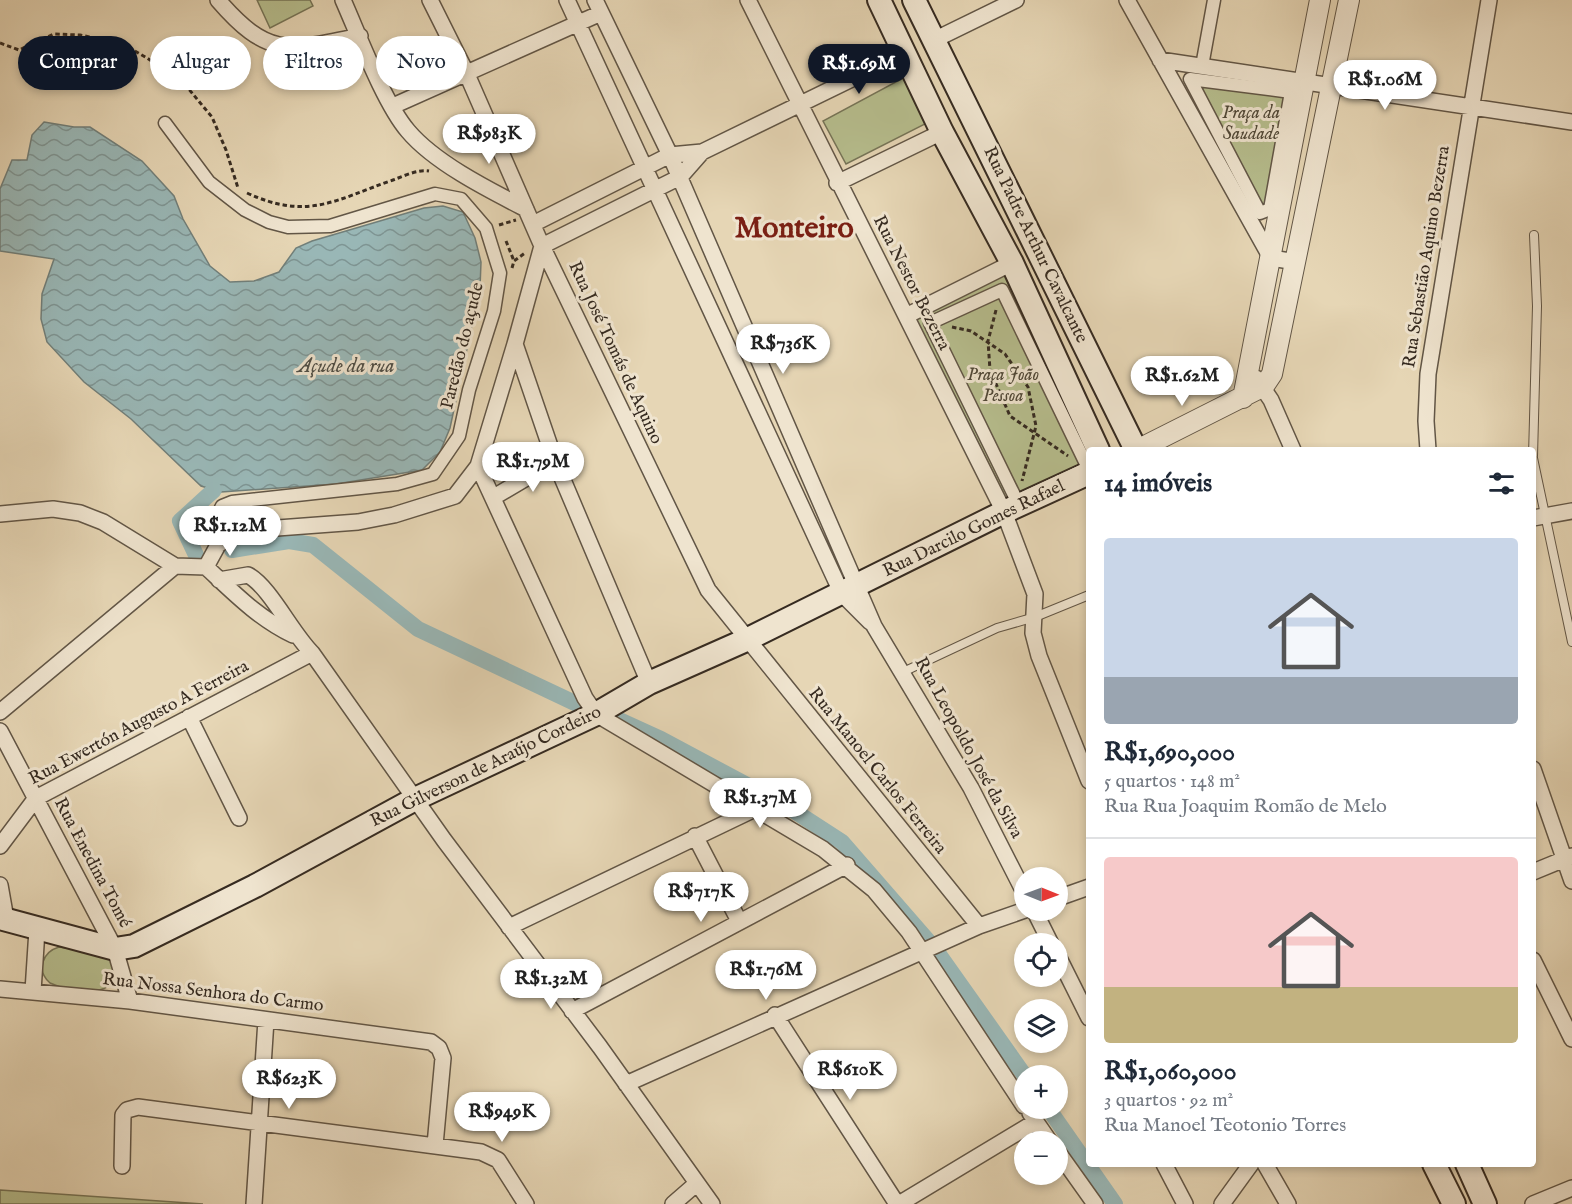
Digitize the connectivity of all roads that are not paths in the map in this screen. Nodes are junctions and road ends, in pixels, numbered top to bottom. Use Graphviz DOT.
graph roads {
  1 [pos="218,0"];
  2 [pos="343,0"];
  3 [pos="430,0"];
  4 [pos="567,0"];
  5 [pos="748,0"];
  6 [pos="879,0"];
  7 [pos="914,0"];
  8 [pos="1016,0"];
  9 [pos="1127,0"];
  10 [pos="1214,0"];
  11 [pos="1320,0"];
  12 [pos="1348,0"];
  13 [pos="1489,0"];
  14 [pos="598,6"];
  15 [pos="579,24"];
  16 [pos="360,36"];
  17 [pos="448,36"];
  18 [pos="934,40"];
  19 [pos="263,41"];
  20 [pos="364,44"];
  21 [pos="904,53"];
  22 [pos="1160,60"];
  23 [pos="1202,66"];
  24 [pos="467,72"];
  25 [pos="467,74"];
  26 [pos="1305,82"];
  27 [pos="1332,85"];
  28 [pos="427,90"];
  29 [pos="799,105"];
  30 [pos="393,106"];
  31 [pos="1471,108"];
  32 [pos="1572,122"];
  33 [pos="165,123"];
  34 [pos="942,132"];
  35 [pos="702,152"];
  36 [pos="670,155"];
  37 [pos="645,166"];
  38 [pos="680,177"];
  39 [pos="837,183"];
  40 [pos="655,191"];
  41 [pos="1260,213"];
  42 [pos="529,216"];
  43 [pos="1533,236"];
  44 [pos="541,243"];
  45 [pos="1271,258"];
  46 [pos="1296,262"];
  47 [pos="1012,263"];
  48 [pos="725,284"];
  49 [pos="704,294"];
  50 [pos="906,316"];
  51 [pos="515,344"];
  52 [pos="1249,372"];
  53 [pos="1264,386"];
  54 [pos="1243,398"];
  55 [pos="1136,447"];
  56 [pos="1143,447"];
  57 [pos="1292,447"];
  58 [pos="1428,447"];
  59 [pos="1533,447"];
  60 [pos="1086,449"];
  61 [pos="1086,452"];
  62 [pos="555,461"];
  63 [pos="478,466"];
  64 [pos="1086,467"];
  65 [pos="1536,483"];
  66 [pos="494,498"];
  67 [pos="1010,506"];
  68 [pos="1572,511"];
  69 [pos="0,514"];
  70 [pos="1540,517"];
  71 [pos="227,521"];
  72 [pos="175,566"];
  73 [pos="206,567"];
  74 [pos="219,580"];
  75 [pos="850,590"];
  76 [pos="1086,596"];
  77 [pos="1035,617"];
  78 [pos="296,636"];
  79 [pos="746,640"];
  80 [pos="1572,642"];
  81 [pos="312,653"];
  82 [pos="903,672"];
  83 [pos="650,683"];
  84 [pos="0,712"];
  85 [pos="596,714"];
  86 [pos="189,717"];
  87 [pos="0,731"];
  88 [pos="1086,774"];
  89 [pos="1536,777"];
  90 [pos="36,798"];
  91 [pos="415,799"];
  92 [pos="757,808"];
  93 [pos="239,818"];
  94 [pos="695,836"];
  95 [pos="0,846"];
  96 [pos="1568,857"];
  97 [pos="847,866"];
  98 [pos="1536,871"];
  99 [pos="1014,872"];
  100 [pos="1572,881"];
  101 [pos="0,885"];
  102 [pos="1086,888"];
  103 [pos="1068,894"];
  104 [pos="1014,914"];
  105 [pos="3,918"];
  106 [pos="739,921"];
  107 [pos="979,926"];
  108 [pos="509,927"];
  109 [pos="37,930"];
  110 [pos="115,949"];
  111 [pos="921,952"];
  112 [pos="1536,966"];
  113 [pos="1068,976"];
  114 [pos="0,989"];
  115 [pos="33,992"];
  116 [pos="130,1001"];
  117 [pos="572,1011"];
  118 [pos="1086,1011"];
  119 [pos="775,1015"];
  120 [pos="266,1020"];
  121 [pos="1572,1039"];
  122 [pos="626,1084"];
  123 [pos="1014,1091"];
  124 [pos="1033,1119"];
  125 [pos="1035,1122"];
  126 [pos="258,1123"];
  127 [pos="1042,1131"];
  128 [pos="435,1145"];
  129 [pos="122,1166"];
  130 [pos="1068,1167"];
  131 [pos="1166,1167"];
  132 [pos="1249,1167"];
  133 [pos="1267,1167"];
  134 [pos="1436,1167"];
  135 [pos="1468,1167"];
  136 [pos="696,1184"];
  137 [pos="1572,1188"];
  138 [pos="1092,1203"];
  139 [pos="254,1204"];
  140 [pos="526,1204"];
  141 [pos="673,1204"];
  142 [pos="712,1204"];
  143 [pos="898,1204"];
  144 [pos="1185,1204"];
  145 [pos="1222,1204"];
  146 [pos="1288,1204"];
  147 [pos="1454,1204"];
  148 [pos="1485,1204"];
  149 [pos="1533,1204"];
  1 -- 19 [label="street"];
  2 -- 16 [label="street"];
  3 -- 17 [label="street, Rua José Tomás de Aquino"];
  4 -- 15 [label="street"];
  5 -- 29 [label="street, Rua Nestor Bezerra"];
  6 -- 21 [label="main road, Rua Padre Arthur Cavalcante"];
  7 -- 18 [label="main road, Rua Padre Arthur Cavalcante"];
  8 -- 18 [label="street"];
  9 -- 22 [label="street"];
  10 -- 23 [label="street"];
  11 -- 26 [label="street"];
  12 -- 27 [label="street"];
  13 -- 31 [label="street, Rua Sebastião Aquino Bezerra"];
  14 -- 15 [label="street"];
  14 -- 36 [label="street"];
  15 -- 24 [label="street"];
  15 -- 37 [label="street"];
  18 -- 55 [label="main road, Rua Padre Arthur Cavalcante"];
  20 -- 30 [label="street"];
  21 -- 29 [label="street"];
  21 -- 34 [label="main road, Rua Padre Arthur Cavalcante"];
  22 -- 23 [label="street"];
  22 -- 45 [label="street"];
  23 -- 26 [label="street"];
  25 -- 42 [label="street, Rua José Tomás de Aquino"];
  26 -- 27 [label="street"];
  26 -- 45 [label="street"];
  27 -- 31 [label="street"];
  27 -- 46 [label="street"];
  28 -- 30 [label="street"];
  29 -- 35 [label="street"];
  29 -- 39 [label="street, Rua Nestor Bezerra"];
  30 -- 42 [label="street"];
  31 -- 32 [label="street"];
  31 -- 58 [label="street, Rua Sebastião Aquino Bezerra"];
  33 -- 71 [label="street, Paredão do açude"];
  34 -- 39 [label="street"];
  34 -- 47 [label="main road, Rua Padre Arthur Cavalcante"];
  35 -- 36 [label="street"];
  35 -- 38 [label="street"];
  36 -- 37 [label="street"];
  36 -- 38 [label="street"];
  37 -- 40 [label="street"];
  37 -- 42 [label="street"];
  38 -- 40 [label="street"];
  38 -- 48 [label="street"];
  39 -- 50 [label="street, Rua Nestor Bezerra"];
  40 -- 44 [label="street"];
  40 -- 49 [label="street"];
  41 -- 41 [label="street"];
  42 -- 44 [label="street, Rua José Tomás de Aquino"];
  43 -- 59 [label="lane"];
  44 -- 51 [label="street"];
  44 -- 79 [label="street, Rua José Tomás de Aquino"];
  45 -- 46 [label="street"];
  45 -- 52 [label="street"];
  46 -- 53 [label="street"];
  47 -- 50 [label="street"];
  47 -- 60 [label="main road, Rua Padre Arthur Cavalcante"];
  48 -- 49 [label="street"];
  48 -- 75 [label="street"];
  49 -- 75 [label="street"];
  50 -- 67 [label="street, Rua Nestor Bezerra"];
  51 -- 62 [label="street"];
  51 -- 63 [label="street"];
  52 -- 53 [label="street"];
  52 -- 54 [label="street"];
  53 -- 54 [label="street"];
  53 -- 57 [label="street"];
  54 -- 56 [label="street"];
  61 -- 67 [label="street"];
  62 -- 66 [label="street"];
  62 -- 83 [label="street"];
  63 -- 66 [label="street"];
  63 -- 73 [label="street"];
  64 -- 67 [label="main road, Rua Darcilo Gomes Rafael"];
  65 -- 70 [label="lane"];
  66 -- 85 [label="street"];
  67 -- 75 [label="main road, Rua Darcilo Gomes Rafael"];
  67 -- 77 [label="street, Rua Nestor Bezerra"];
  68 -- 70 [label="street"];
  69 -- 72 [label="street"];
  70 -- 80 [label="lane"];
  72 -- 73 [label="street"];
  72 -- 84 [label="street"];
  73 -- 74 [label="street"];
  74 -- 78 [label="street"];
  74 -- 78 [label="street"];
  75 -- 79 [label="main road, Rua Gilverson de Araújo Cordeiro"];
  75 -- 82 [label="street, Rua Leopoldo José da Silva"];
  76 -- 77 [label="lane"];
  77 -- 82 [label="lane"];
  77 -- 88 [label="street, Rua Nestor Bezerra"];
  78 -- 81 [label="street"];
  79 -- 83 [label="main road, Rua Gilverson de Araújo Cordeiro"];
  79 -- 107 [label="street, Rua Manoel Carlos Ferreira"];
  81 -- 86 [label="street, Rua Ewertón Augusto A Ferreira"];
  81 -- 91 [label="street"];
  82 -- 99 [label="street, Rua Leopoldo José da Silva"];
  83 -- 85 [label="main road, Rua Gilverson de Araújo Cordeiro"];
  85 -- 91 [label="main road, Rua Gilverson de Araújo Cordeiro"];
  85 -- 92 [label="street"];
  86 -- 90 [label="street, Rua Ewertón Augusto A Ferreira"];
  86 -- 93 [label="street"];
  87 -- 90 [label="street, Rua Enedina Tomé"];
  89 -- 96 [label="street"];
  90 -- 95 [label="street, Rua Ewertón Augusto A Ferreira"];
  90 -- 110 [label="street, Rua Enedina Tomé"];
  91 -- 108 [label="street"];
  91 -- 110 [label="main road, Rua Gilverson de Araújo Cordeiro"];
  92 -- 94 [label="street"];
  92 -- 97 [label="street"];
  94 -- 106 [label="street"];
  94 -- 108 [label="street"];
  96 -- 98 [label="street"];
  96 -- 100 [label="street"];
  97 -- 106 [label="street"];
  97 -- 111 [label="street"];
  101 -- 105 [label="street"];
  102 -- 103 [label="street"];
  104 -- 107 [label="street"];
  105 -- 109 [label="main road"];
  106 -- 117 [label="street"];
  107 -- 111 [label="street"];
  108 -- 117 [label="street"];
  109 -- 110 [label="main road"];
  109 -- 115 [label="street"];
  110 -- 116 [label="street, Rua Enedina Tomé"];
  111 -- 119 [label="street"];
  111 -- 123 [label="street"];
  112 -- 121 [label="street"];
  113 -- 118 [label="street"];
  114 -- 115 [label="street, Rua Nossa Senhora do Carmo"];
  115 -- 116 [label="street, Rua Nossa Senhora do Carmo"];
  116 -- 120 [label="street, Rua Nossa Senhora do Carmo"];
  117 -- 122 [label="street"];
  119 -- 122 [label="street"];
  119 -- 143 [label="street"];
  120 -- 126 [label="street"];
  120 -- 128 [label="street, Rua Nossa Senhora do Carmo"];
  122 -- 136 [label="street"];
  124 -- 125 [label="street"];
  125 -- 127 [label="street"];
  125 -- 143 [label="street"];
  126 -- 128 [label="street"];
  126 -- 129 [label="street"];
  126 -- 139 [label="street"];
  128 -- 140 [label="street"];
  130 -- 138 [label="street"];
  131 -- 144 [label="street"];
  132 -- 145 [label="street"];
  133 -- 146 [label="street"];
  134 -- 147 [label="main road"];
  135 -- 148 [label="main road"];
  136 -- 141 [label="street"];
  136 -- 142 [label="street"];
  137 -- 149 [label="street"];
}
